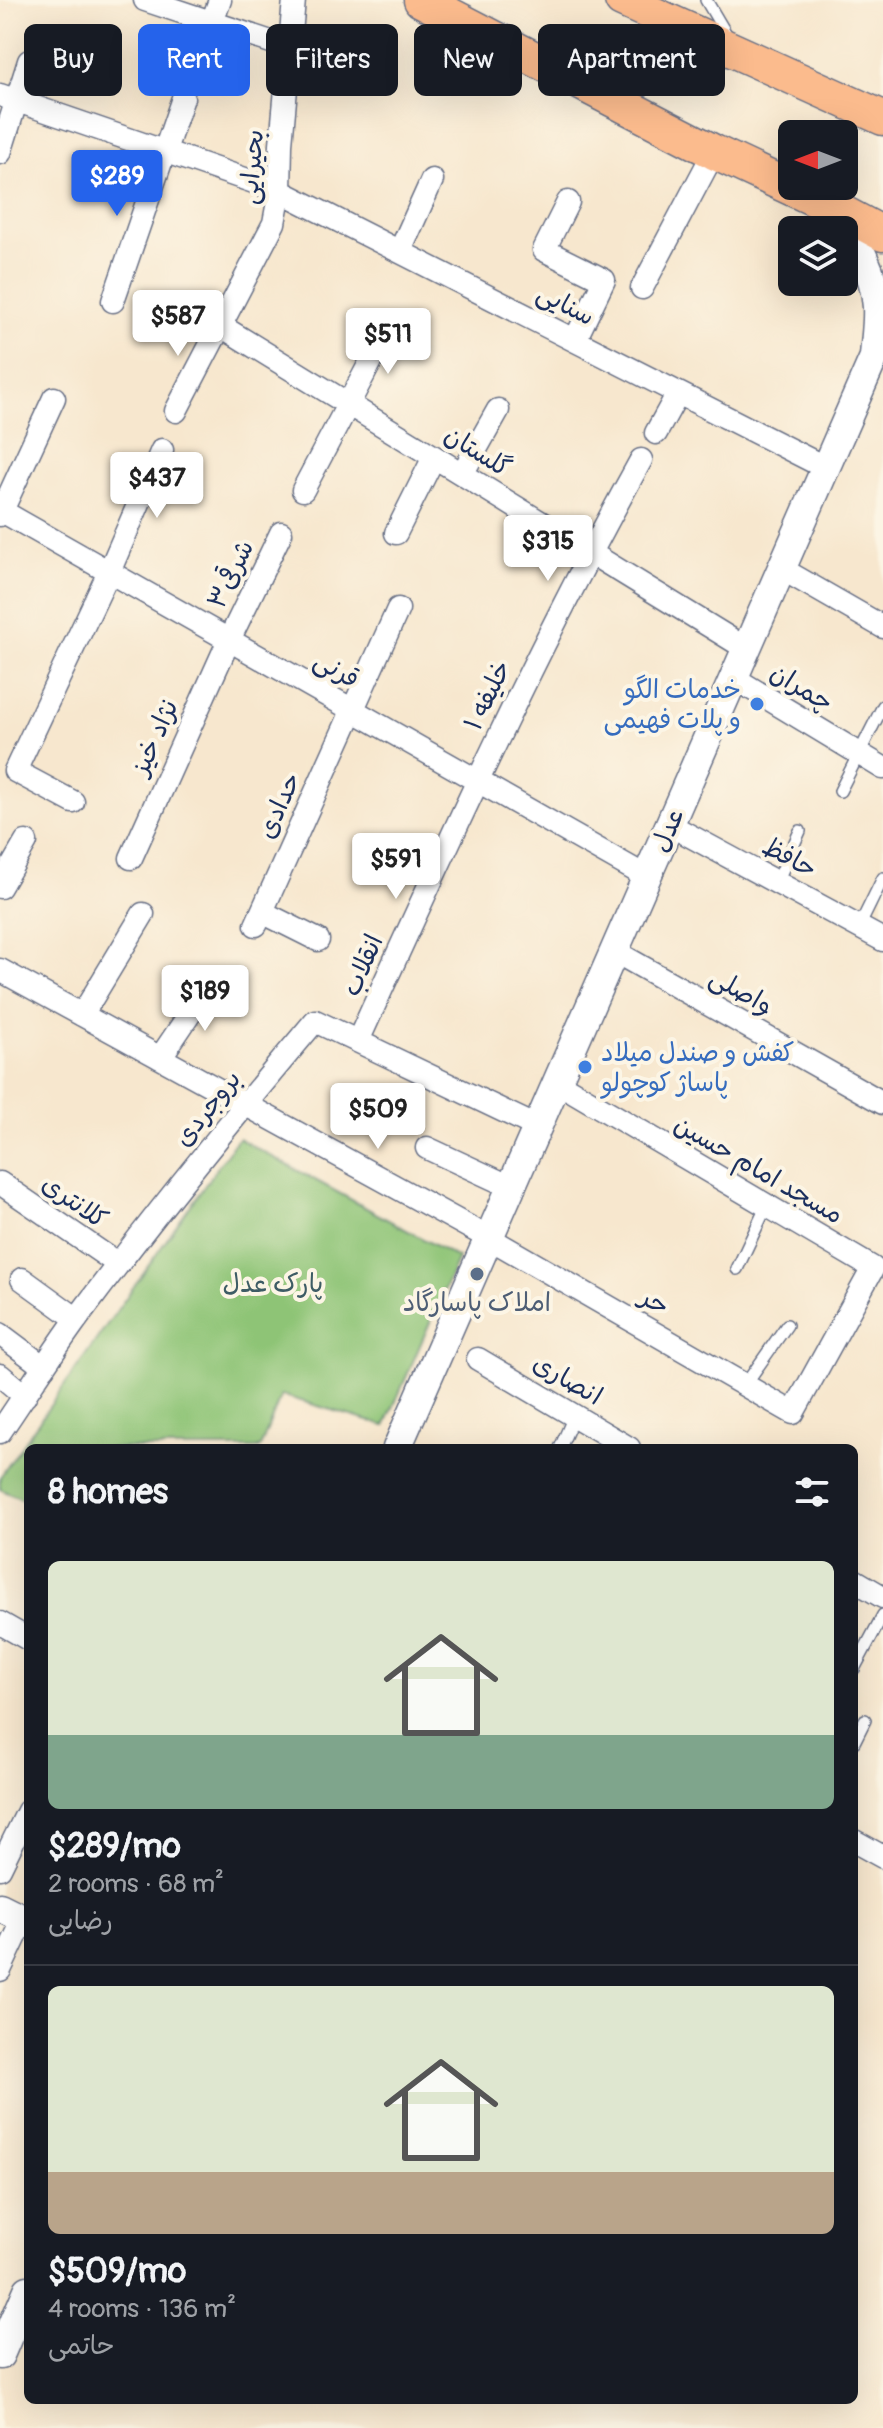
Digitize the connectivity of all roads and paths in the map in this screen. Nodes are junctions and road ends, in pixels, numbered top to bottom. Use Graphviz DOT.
graph roads {
  1 [pos="145,0"];
  2 [pos="220,0"];
  3 [pos="294,0"];
  4 [pos="421,0"];
  5 [pos="622,0"];
  6 [pos="706,0"];
  7 [pos="212,22"];
  8 [pos="292,24"];
  9 [pos="266,40"];
  10 [pos="742,55"];
  11 [pos="24,70"];
  12 [pos="286,96"];
  13 [pos="8,98"];
  14 [pos="183,98"];
  15 [pos="883,118"];
  16 [pos="163,151"];
  17 [pos="714,152"];
  18 [pos="0,153"];
  19 [pos="432,180"];
  20 [pos="280,191"];
  21 [pos="568,202"];
  22 [pos="836,209"];
  23 [pos="883,234"];
  24 [pos="400,251"];
  25 [pos="642,288"];
  26 [pos="113,301"];
  27 [pos="221,326"];
  28 [pos="389,327"];
  29 [pos="575,340"];
  30 [pos="678,393"];
  31 [pos="54,398"];
  32 [pos="348,404"];
  33 [pos="498,410"];
  34 [pos="176,411"];
  35 [pos="656,433"];
  36 [pos="162,450"];
  37 [pos="434,457"];
  38 [pos="641,460"];
  39 [pos="826,468"];
  40 [pos="462,474"];
  41 [pos="303,490"];
  42 [pos="1,512"];
  43 [pos="281,533"];
  44 [pos="396,533"];
  45 [pos="590,553"];
  46 [pos="782,569"];
  47 [pos="109,572"];
  48 [pos="398,609"];
  49 [pos="883,627"];
  50 [pos="229,640"];
  51 [pos="747,649"];
  52 [pos="734,678"];
  53 [pos="883,706"];
  54 [pos="352,709"];
  55 [pos="859,754"];
  56 [pos="883,768"];
  57 [pos="477,780"];
  58 [pos="840,791"];
  59 [pos="73,802"];
  60 [pos="670,825"];
  61 [pos="800,831"];
  62 [pos="26,842"];
  63 [pos="131,858"];
  64 [pos="647,877"];
  65 [pos="883,878"];
  66 [pos="777,882"];
  67 [pos="0,887"];
  68 [pos="143,914"];
  69 [pos="859,927"];
  70 [pos="318,940"];
  71 [pos="883,940"];
  72 [pos="614,951"];
  73 [pos="0,970"];
  74 [pos="212,981"];
  75 [pos="82,1015"];
  76 [pos="358,1041"];
  77 [pos="160,1058"];
  78 [pos="557,1082"];
  79 [pos="883,1103"];
  80 [pos="245,1104"];
  81 [pos="537,1127"];
  82 [pos="427,1148"];
  83 [pos="0,1183"];
  84 [pos="511,1187"];
  85 [pos="767,1205"];
  86 [pos="489,1238"];
  87 [pos="118,1264"];
  88 [pos="737,1269"];
  89 [pos="22,1279"];
  90 [pos="77,1319"];
  91 [pos="787,1325"];
  92 [pos="0,1334"];
  93 [pos="478,1359"];
  94 [pos="44,1367"];
  95 [pos="0,1375"];
  96 [pos="745,1385"];
  97 [pos="25,1396"];
  98 [pos="793,1413"];
  99 [pos="574,1416"];
  100 [pos="0,1432"];
  101 [pos="399,1444"];
  102 [pos="562,1444"];
  103 [pos="622,1444"];
  104 [pos="858,1582"];
  105 [pos="883,1597"];
  106 [pos="883,1615"];
  107 [pos="0,1623"];
  108 [pos="24,1637"];
  109 [pos="858,1662"];
  110 [pos="865,1720"];
  111 [pos="858,1734"];
  112 [pos="24,1819"];
  113 [pos="858,1843"];
  114 [pos="883,1857"];
  115 [pos="0,1868"];
  116 [pos="17,1916"];
  117 [pos="0,1970"];
  118 [pos="24,2299"];
  119 [pos="0,2355"];
  1 -- 7 [label="street"];
  2 -- 7 [label="street"];
  3 -- 8 [label="street, بحیرایی"];
  4 -- 17 [label="main road"];
  5 -- 10 [label="main road"];
  6 -- 10 [label="lane"];
  7 -- 9 [label="street"];
  10 -- 15 [label="main road"];
  11 -- 13 [label="street"];
  12 -- 20 [label="street, بحیرایی"];
  13 -- 16 [label="street, سنایی"];
  13 -- 18 [label="street"];
  14 -- 16 [label="street"];
  16 -- 20 [label="street, سنایی"];
  16 -- 26 [label="street"];
  17 -- 22 [label="main road"];
  17 -- 25 [label="street"];
  19 -- 24 [label="street"];
  20 -- 24 [label="street, سنایی"];
  20 -- 27 [label="street, بحیرایی"];
  21 -- 29 [label="street"];
  22 -- 23 [label="main road"];
  22 -- 39 [label="street, عدل"];
  24 -- 29 [label="street, سنایی"];
  27 -- 32 [label="street, گلستان"];
  27 -- 34 [label="street, بحیرایی"];
  28 -- 32 [label="street"];
  29 -- 30 [label="street, سنایی"];
  30 -- 35 [label="street"];
  30 -- 39 [label="street, سنایی"];
  31 -- 42 [label="street"];
  32 -- 37 [label="street, گلستان"];
  32 -- 41 [label="street"];
  33 -- 40 [label="street"];
  36 -- 47 [label="street"];
  37 -- 40 [label="street, گلستان"];
  37 -- 44 [label="street"];
  38 -- 45 [label="street, خلیفه ۱"];
  39 -- 46 [label="street, عدل"];
  40 -- 45 [label="street, گلستان"];
  42 -- 47 [label="street, قرنی"];
  43 -- 50 [label="street, ۳شرقی"];
  45 -- 51 [label="street, گلستان"];
  45 -- 57 [label="street, خلیفه ۱"];
  46 -- 49 [label="street"];
  46 -- 51 [label="street, عدل"];
  47 -- 50 [label="street, قرنی"];
  47 -- 59 [label="street"];
  48 -- 54 [label="street, حدادی"];
  50 -- 54 [label="street, قرنی"];
  50 -- 63 [label="street, نژاد خیز"];
  51 -- 52 [label="street, عدل"];
  52 -- 55 [label="street, چمران"];
  52 -- 60 [label="street, عدل"];
  53 -- 55 [label="lane"];
  54 -- 57 [label="street, قرنی"];
  54 -- 70 [label="street, حدادی"];
  55 -- 56 [label="street, چمران"];
  55 -- 58 [label="lane"];
  57 -- 64 [label="street, قرنی"];
  57 -- 76 [label="street, انقلاب"];
  60 -- 64 [label="street, عدل"];
  60 -- 66 [label="street, حافظ"];
  61 -- 66 [label="lane"];
  62 -- 67 [label="street"];
  64 -- 72 [label="street, عدل"];
  65 -- 69 [label="lane"];
  66 -- 69 [label="street, حافظ"];
  68 -- 75 [label="street"];
  69 -- 71 [label="street, حافظ"];
  72 -- 78 [label="street, عدل"];
  72 -- 79 [label="street, واصلی"];
  73 -- 75 [label="street, حر"];
  74 -- 77 [label="street"];
  75 -- 77 [label="street, حر"];
  76 -- 80 [label="street, بروجردی"];
  76 -- 81 [label="street, بروجردی"];
  77 -- 80 [label="street, حر"];
  78 -- 81 [label="street, عدل"];
  78 -- 85 [label="street, مسجد امام حسین"];
  80 -- 86 [label="street, حر"];
  80 -- 87 [label="street, بروجردی"];
  81 -- 84 [label="street, عدل"];
  82 -- 84 [label="street"];
  83 -- 87 [label="street, کلانتری"];
  84 -- 86 [label="street, عدل"];
  85 -- 88 [label="lane"];
  85 -- 98 [label="street, مسجد امام حسین"];
  86 -- 96 [label="street, حر"];
  86 -- 101 [label="street, عدل"];
  87 -- 90 [label="street, بروجردی"];
  89 -- 90 [label="street"];
  90 -- 94 [label="street, بروجردی"];
  91 -- 96 [label="lane"];
  92 -- 94 [label="street"];
  93 -- 99 [label="street, انصاری"];
  94 -- 97 [label="street, بروجردی"];
  95 -- 97 [label="street"];
  96 -- 98 [label="street, حر"];
  97 -- 100 [label="street, بروجردی"];
  99 -- 102 [label="lane"];
  99 -- 103 [label="street, انصاری"];
  104 -- 105 [label="street"];
  106 -- 109 [label="lane"];
  107 -- 108 [label="street"];
  110 -- 111 [label="lane"];
  112 -- 115 [label="street"];
  113 -- 114 [label="street"];
  116 -- 117 [label="street"];
  118 -- 119 [label="street"];
}
